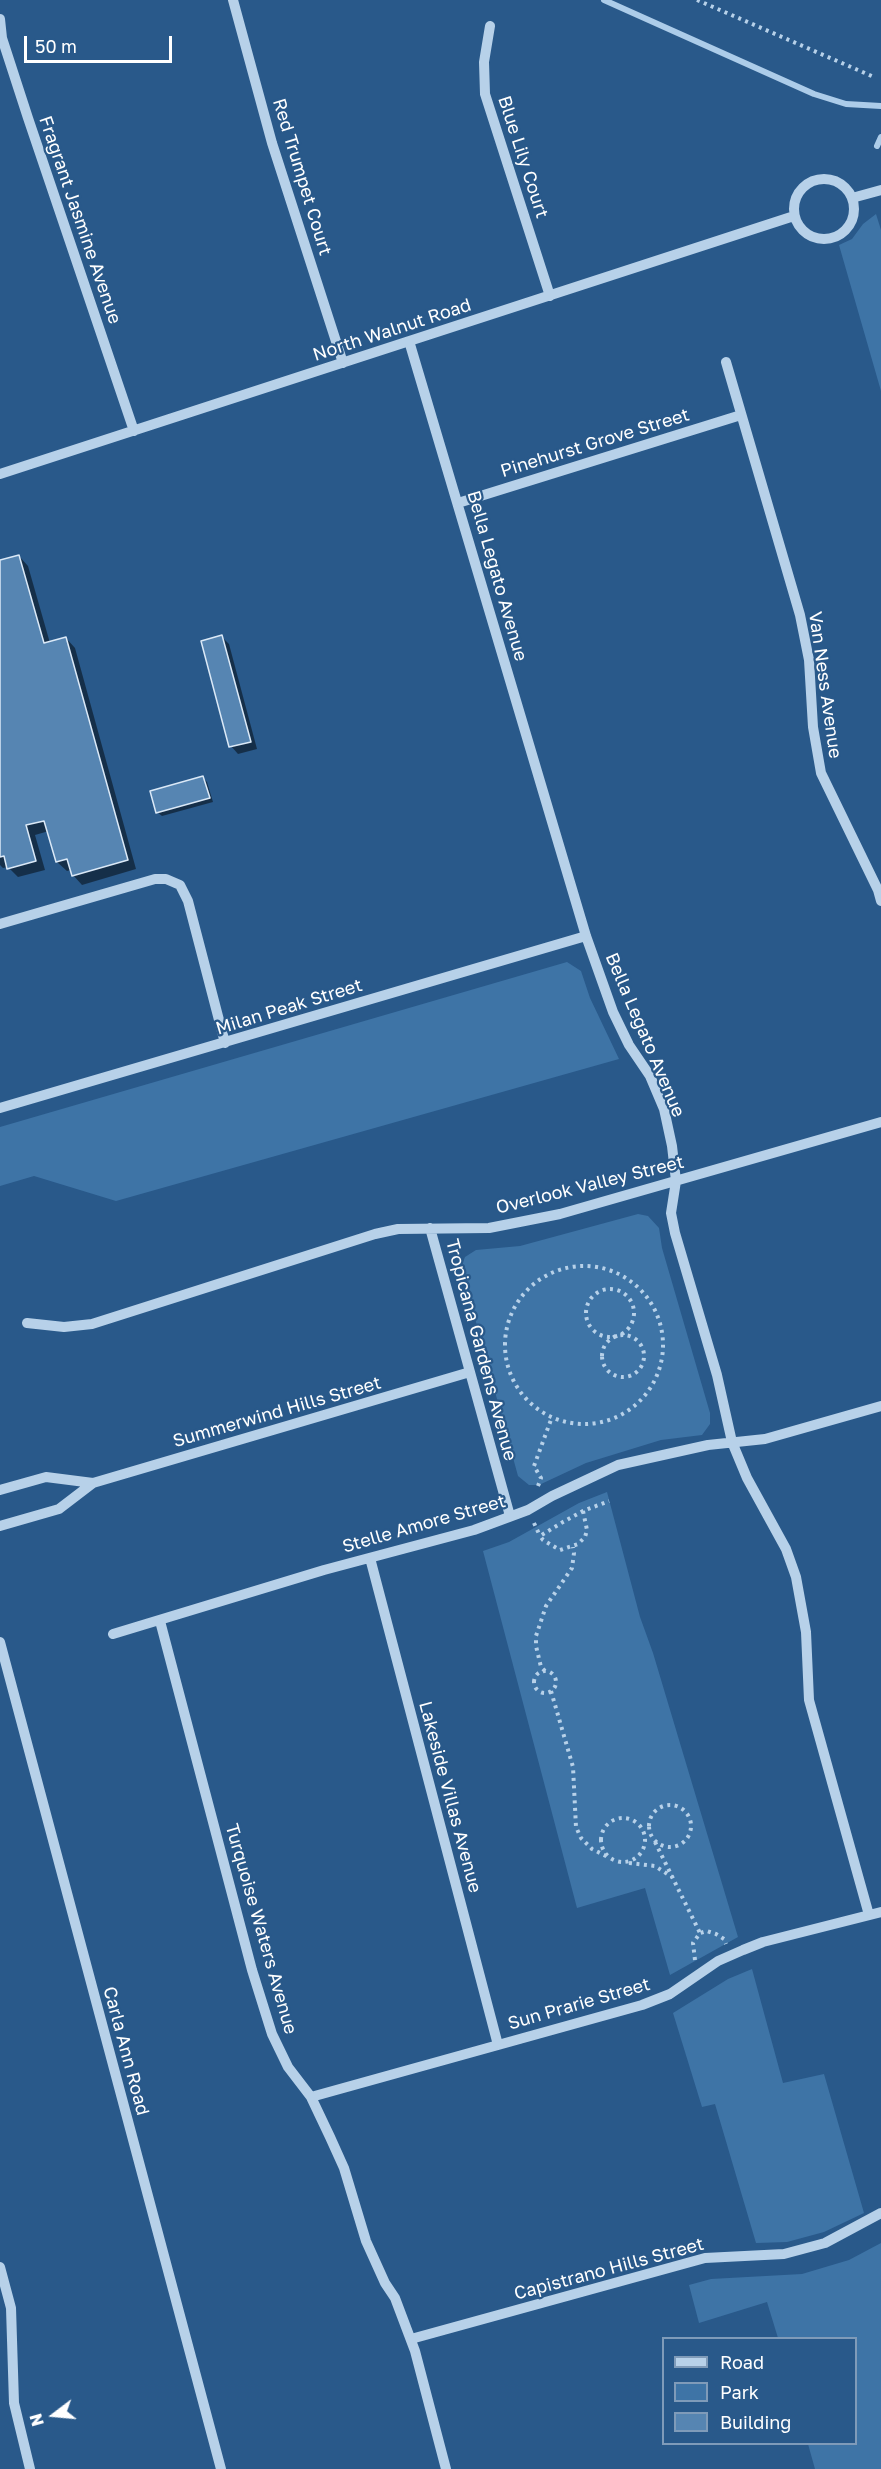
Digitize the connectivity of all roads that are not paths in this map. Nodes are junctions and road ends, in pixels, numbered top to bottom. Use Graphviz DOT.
graph roads {
  1 [pos="233,0"];
  2 [pos="0,19"];
  3 [pos="490,26"];
  4 [pos="881,190"];
  5 [pos="852,198"];
  6 [pos="794,216"];
  7 [pos="550,296"];
  8 [pos="409,341"];
  9 [pos="726,362"];
  10 [pos="343,363"];
  11 [pos="741,415"];
  12 [pos="134,431"];
  13 [pos="0,474"];
  14 [pos="458,503"];
  15 [pos="881,901"];
  16 [pos="0,924"];
  17 [pos="586,936"];
  18 [pos="225,1043"];
  19 [pos="0,1108"];
  20 [pos="881,1122"];
  21 [pos="676,1181"];
  22 [pos="430,1228"];
  23 [pos="27,1323"];
  24 [pos="470,1372"];
  25 [pos="881,1406"];
  26 [pos="732,1442"];
  27 [pos="93,1483"];
  28 [pos="0,1490"];
  29 [pos="510,1516"];
  30 [pos="0,1526"];
  31 [pos="370,1558"];
  32 [pos="160,1621"];
  33 [pos="113,1634"];
  34 [pos="0,1642"];
  35 [pos="881,1912"];
  36 [pos="869,1915"];
  37 [pos="498,2045"];
  38 [pos="311,2097"];
  39 [pos="881,2213"];
  40 [pos="0,2267"];
  41 [pos="11,2322"];
  42 [pos="0,2325"];
  43 [pos="411,2339"];
  44 [pos="30,2469"];
  45 [pos="221,2469"];
  46 [pos="446,2469"];
  1 -- 10 [label="street, Red Trumpet Court"];
  2 -- 12 [label="street, Fragrant Jasmine Avenue"];
  3 -- 7 [label="street, Blue Lily Court"];
  4 -- 5 [label="street"];
  5 -- 6 [label="street"];
  5 -- 6 [label="street"];
  6 -- 7 [label="street, North Walnut Road"];
  7 -- 8 [label="street, North Walnut Road"];
  8 -- 10 [label="street, North Walnut Road"];
  8 -- 14 [label="street, Bella Legato Avenue"];
  9 -- 11 [label="street, Van Ness Avenue"];
  10 -- 12 [label="street, North Walnut Road"];
  11 -- 14 [label="street, Pinehurst Grove Street"];
  11 -- 15 [label="street, Van Ness Avenue"];
  12 -- 13 [label="street, North Walnut Road"];
  14 -- 17 [label="street, Bella Legato Avenue"];
  16 -- 18 [label="street"];
  17 -- 18 [label="street, Milan Peak Street"];
  17 -- 21 [label="street, Bella Legato Avenue"];
  18 -- 19 [label="street, Milan Peak Street"];
  20 -- 21 [label="street, Overlook Valley Street"];
  21 -- 22 [label="street, Overlook Valley Street"];
  21 -- 26 [label="street, Bella Legato Avenue"];
  22 -- 23 [label="street, Overlook Valley Street"];
  22 -- 24 [label="street, Tropicana Gardens Avenue"];
  24 -- 27 [label="street, Summerwind Hills Street"];
  24 -- 29 [label="street, Tropicana Gardens Avenue"];
  25 -- 26 [label="street, Stelle Amore Street"];
  26 -- 29 [label="street, Stelle Amore Street"];
  26 -- 36 [label="street, Bella Legato Avenue"];
  27 -- 28 [label="street, Summerwind Hills Street"];
  27 -- 30 [label="street, Summerwind Hills Street"];
  29 -- 31 [label="street, Stelle Amore Street"];
  31 -- 32 [label="street, Stelle Amore Street"];
  31 -- 37 [label="street, Lakeside Villas Avenue"];
  32 -- 33 [label="street, Stelle Amore Street"];
  32 -- 38 [label="street, Turquoise Waters Avenue"];
  34 -- 45 [label="street, Carla Ann Road"];
  35 -- 36 [label="street, Sun Prarie Street"];
  36 -- 37 [label="street, Sun Prarie Street"];
  37 -- 38 [label="street, Sun Prarie Street"];
  38 -- 43 [label="street, Turquoise Waters Avenue"];
  39 -- 43 [label="street, Capistrano Hills Street"];
  40 -- 41 [label="street"];
  41 -- 42 [label="street"];
  41 -- 44 [label="street"];
  43 -- 46 [label="street, Turquoise Waters Avenue"];
}
